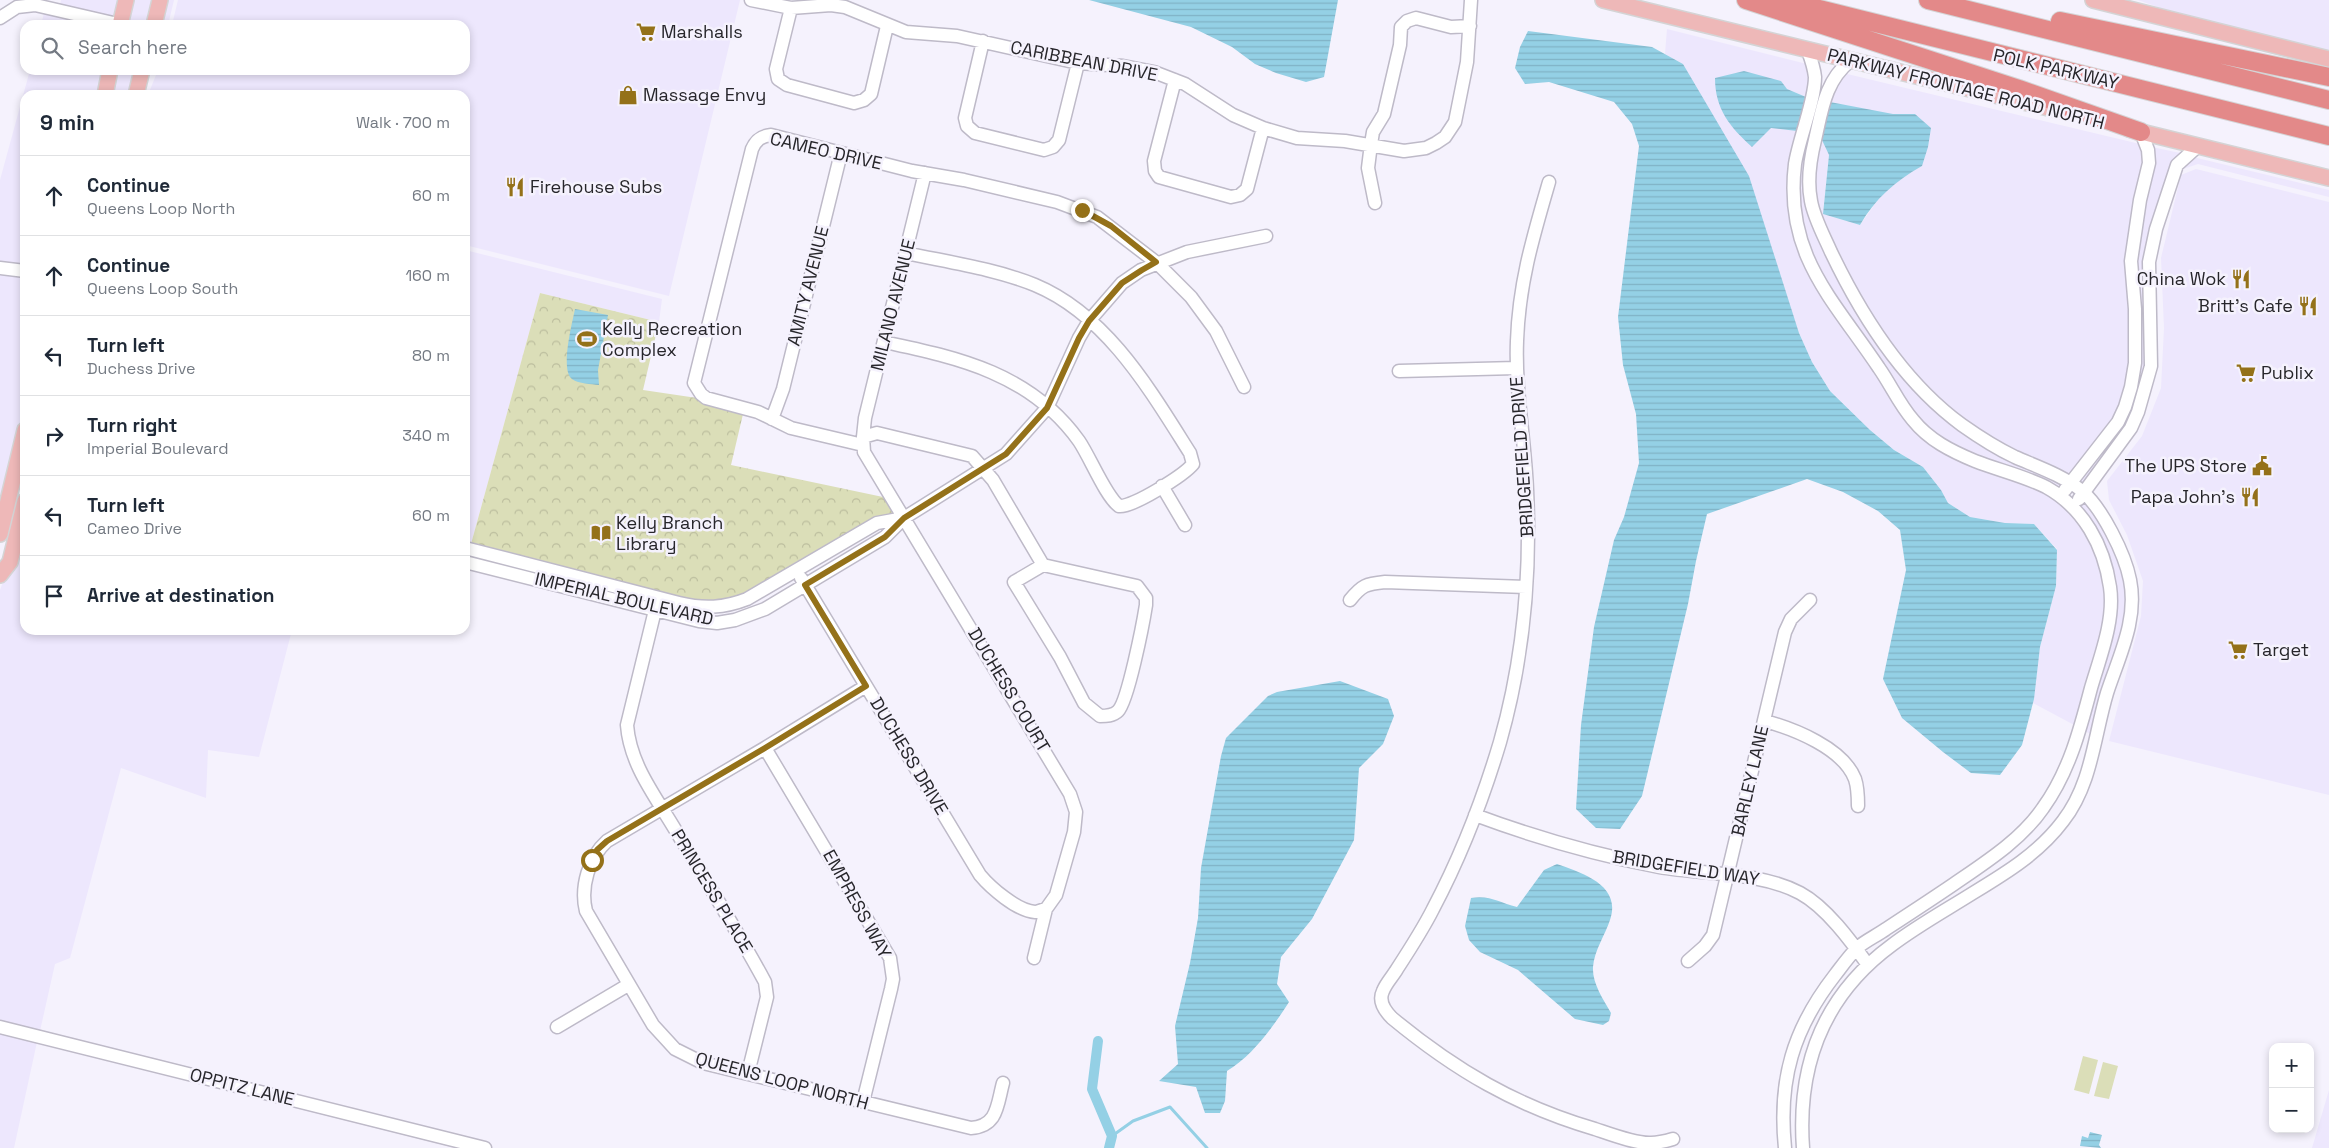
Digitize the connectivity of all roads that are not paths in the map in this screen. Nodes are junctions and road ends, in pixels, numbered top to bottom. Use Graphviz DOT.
graph roads {
  1 [pos="126,0"];
  2 [pos="160,0"];
  3 [pos="751,0"];
  4 [pos="1471,0"];
  5 [pos="1603,0"];
  6 [pos="1746,0"];
  7 [pos="1782,0"];
  8 [pos="1928,0"];
  9 [pos="1961,0"];
  10 [pos="2093,0"];
  11 [pos="791,8"];
  12 [pos="0,18"];
  13 [pos="100,20"];
  14 [pos="122,20"];
  15 [pos="155,20"];
  16 [pos="887,26"];
  17 [pos="1470,26"];
  18 [pos="983,42"];
  19 [pos="1808,51"];
  20 [pos="2329,59"];
  21 [pos="1850,61"];
  22 [pos="1078,64"];
  23 [pos="109,75"];
  24 [pos="141,75"];
  25 [pos="2329,77"];
  26 [pos="1175,80"];
  27 [pos="106,90"];
  28 [pos="137,90"];
  29 [pos="2329,100"];
  30 [pos="1262,128"];
  31 [pos="2141,132"];
  32 [pos="2329,136"];
  33 [pos="1370,144"];
  34 [pos="2198,146"];
  35 [pos="841,153"];
  36 [pos="925,173"];
  37 [pos="2329,178"];
  38 [pos="1549,182"];
  39 [pos="1375,203"];
  40 [pos="1266,236"];
  41 [pos="906,253"];
  42 [pos="1156,262"];
  43 [pos="1,269"];
  44 [pos="20,271"];
  45 [pos="1089,321"];
  46 [pos="884,342"];
  47 [pos="1516,368"];
  48 [pos="1399,371"];
  49 [pos="1244,387"];
  50 [pos="1047,408"];
  51 [pos="772,419"];
  52 [pos="863,441"];
  53 [pos="20,460"];
  54 [pos="984,468"];
  55 [pos="2070,483"];
  56 [pos="1162,486"];
  57 [pos="2083,492"];
  58 [pos="2059,496"];
  59 [pos="2072,507"];
  60 [pos="904,518"];
  61 [pos="20,522"];
  62 [pos="1185,525"];
  63 [pos="0,534"];
  64 [pos="470,549"];
  65 [pos="470,563"];
  66 [pos="1043,565"];
  67 [pos="795,570"];
  68 [pos="0,575"];
  69 [pos="805,585"];
  70 [pos="1526,587"];
  71 [pos="1350,600"];
  72 [pos="1810,600"];
  73 [pos="657,604"];
  74 [pos="866,686"];
  75 [pos="1765,721"];
  76 [pos="765,748"];
  77 [pos="1858,806"];
  78 [pos="663,809"];
  79 [pos="1476,815"];
  80 [pos="1728,875"];
  81 [pos="1046,908"];
  82 [pos="1857,949"];
  83 [pos="1034,958"];
  84 [pos="1688,961"];
  85 [pos="1868,964"];
  86 [pos="628,985"];
  87 [pos="0,1027"];
  88 [pos="557,1027"];
  89 [pos="748,1073"];
  90 [pos="1003,1082"];
  91 [pos="863,1102"];
  92 [pos="1673,1139"];
  93 [pos="484,1148"];
  94 [pos="1785,1148"];
  95 [pos="1803,1148"];
  1 -- 14 [label="main road"];
  2 -- 15 [label="main road"];
  3 -- 11 [label="street, CARIBBEAN DRIVE"];
  4 -- 17 [label="street, CARIBBEAN DRIVE"];
  5 -- 19 [label="main road, PARKWAY FRONTAGE ROAD NORTH"];
  6 -- 31 [label="highway"];
  7 -- 32 [label="highway, POLK PARKWAY"];
  8 -- 29 [label="highway, POLK PARKWAY"];
  9 -- 25 [label="highway"];
  10 -- 20 [label="main road"];
  11 -- 16 [label="street, CARIBBEAN DRIVE"];
  11 -- 16 [label="street"];
  12 -- 13 [label="street"];
  16 -- 18 [label="street, CARIBBEAN DRIVE"];
  17 -- 33 [label="street, CARIBBEAN DRIVE"];
  17 -- 33 [label="street"];
  18 -- 22 [label="street, CARIBBEAN DRIVE"];
  18 -- 22 [label="street"];
  19 -- 21 [label="main road, PARKWAY FRONTAGE ROAD NORTH"];
  19 -- 58 [label="street"];
  21 -- 31 [label="main road, PARKWAY FRONTAGE ROAD NORTH"];
  21 -- 55 [label="street"];
  22 -- 26 [label="street, CARIBBEAN DRIVE"];
  23 -- 27 [label="main road"];
  24 -- 28 [label="main road"];
  26 -- 30 [label="street, CARIBBEAN DRIVE"];
  26 -- 30 [label="street"];
  30 -- 33 [label="street, CARIBBEAN DRIVE"];
  31 -- 34 [label="main road, PARKWAY FRONTAGE ROAD NORTH"];
  31 -- 55 [label="street"];
  33 -- 39 [label="street"];
  34 -- 37 [label="main road, PARKWAY FRONTAGE ROAD NORTH"];
  34 -- 57 [label="street"];
  35 -- 36 [label="street, CAMEO DRIVE"];
  35 -- 51 [label="street, AMITY AVENUE"];
  35 -- 51 [label="street, CAMEO DRIVE"];
  36 -- 41 [label="street, MILANO AVENUE"];
  36 -- 42 [label="street, CAMEO DRIVE"];
  38 -- 47 [label="street, BRIDGEFIELD DRIVE"];
  40 -- 42 [label="street, IMPERIAL BOULEVARD"];
  41 -- 45 [label="street"];
  41 -- 46 [label="street, MILANO AVENUE"];
  42 -- 45 [label="street, IMPERIAL BOULEVARD"];
  42 -- 49 [label="street, CAMEO DRIVE"];
  43 -- 44 [label="street"];
  45 -- 50 [label="street, IMPERIAL BOULEVARD"];
  45 -- 56 [label="street"];
  46 -- 50 [label="street"];
  46 -- 52 [label="street, MILANO AVENUE"];
  47 -- 48 [label="street"];
  47 -- 70 [label="street, BRIDGEFIELD DRIVE"];
  50 -- 54 [label="street, IMPERIAL BOULEVARD"];
  50 -- 56 [label="street"];
  51 -- 52 [label="street, CAMEO DRIVE"];
  52 -- 54 [label="street, CAMEO DRIVE"];
  52 -- 60 [label="street, DUCHESS COURT"];
  53 -- 63 [label="main road"];
  54 -- 60 [label="street, IMPERIAL BOULEVARD"];
  54 -- 66 [label="street, CAMEO DRIVE"];
  55 -- 57 [label="street"];
  55 -- 58 [label="street"];
  56 -- 62 [label="street"];
  57 -- 59 [label="street"];
  57 -- 85 [label="street"];
  58 -- 59 [label="street"];
  59 -- 82 [label="street"];
  60 -- 67 [label="street, IMPERIAL BOULEVARD"];
  60 -- 69 [label="street, IMPERIAL BOULEVARD"];
  60 -- 81 [label="street, DUCHESS COURT"];
  61 -- 68 [label="main road"];
  64 -- 73 [label="street, IMPERIAL BOULEVARD"];
  65 -- 73 [label="street, IMPERIAL BOULEVARD"];
  66 -- 66 [label="street"];
  67 -- 69 [label="street, DUCHESS DRIVE"];
  67 -- 73 [label="street, IMPERIAL BOULEVARD"];
  69 -- 73 [label="street, IMPERIAL BOULEVARD"];
  69 -- 74 [label="street, DUCHESS DRIVE"];
  70 -- 71 [label="street"];
  70 -- 79 [label="street, BRIDGEFIELD DRIVE"];
  72 -- 75 [label="street, BARLEY LANE"];
  73 -- 78 [label="street, PRINCESS PLACE"];
  74 -- 76 [label="street, QUEENS LOOP NORTH"];
  74 -- 81 [label="street, DUCHESS DRIVE"];
  75 -- 77 [label="street"];
  75 -- 80 [label="street, BARLEY LANE"];
  76 -- 78 [label="street, QUEENS LOOP NORTH"];
  76 -- 91 [label="street, EMPRESS WAY"];
  78 -- 86 [label="street, QUEENS LOOP NORTH"];
  78 -- 89 [label="street, PRINCESS PLACE"];
  79 -- 80 [label="street, BRIDGEFIELD WAY"];
  79 -- 92 [label="street, BRIDGEFIELD DRIVE"];
  80 -- 82 [label="street, BRIDGEFIELD WAY"];
  80 -- 84 [label="street, BARLEY LANE"];
  81 -- 83 [label="street, DUCHESS COURT"];
  82 -- 85 [label="street, BRIDGEFIELD WAY"];
  82 -- 94 [label="street"];
  85 -- 95 [label="street"];
  86 -- 88 [label="street"];
  86 -- 89 [label="street, QUEENS LOOP NORTH"];
  87 -- 93 [label="street, OPPITZ LANE"];
  89 -- 91 [label="street, QUEENS LOOP NORTH"];
  90 -- 91 [label="street, QUEENS LOOP NORTH"];
}
